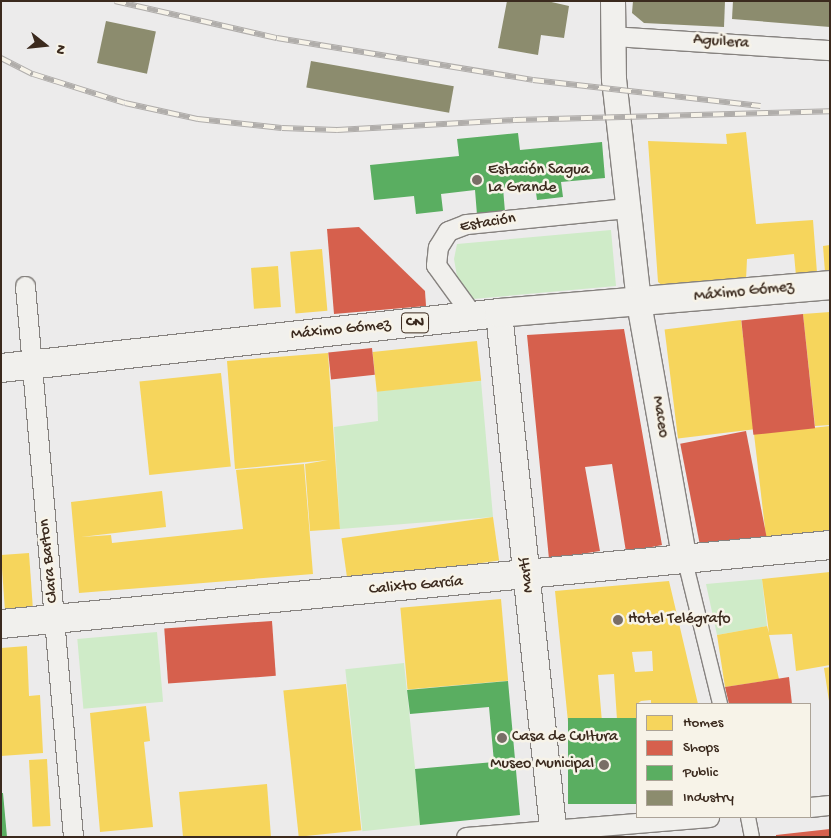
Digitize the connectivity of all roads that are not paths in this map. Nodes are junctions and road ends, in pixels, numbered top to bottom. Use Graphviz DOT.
graph roads {
  1 [pos="613,1"];
  2 [pos="612,36"];
  3 [pos="830,50"];
  4 [pos="627,208"];
  5 [pos="446,281"];
  6 [pos="830,285"];
  7 [pos="25,286"];
  8 [pos="639,303"];
  9 [pos="499,313"];
  10 [pos="473,316"];
  11 [pos="436,320"];
  12 [pos="504,351"];
  13 [pos="31,366"];
  14 [pos="1,368"];
  15 [pos="830,545"];
  16 [pos="685,560"];
  17 [pos="529,576"];
  18 [pos="56,619"];
  19 [pos="1,624"];
  20 [pos="720,703"];
  21 [pos="830,805"];
  22 [pos="811,807"];
  23 [pos="699,818"];
  24 [pos="748,818"];
  25 [pos="554,832"];
  26 [pos="73,837"];
  27 [pos="466,837"];
  28 [pos="752,837"];
  1 -- 2 [label="street, Maceo"];
  2 -- 3 [label="street, Aguilera"];
  2 -- 4 [label="street, Maceo"];
  4 -- 5 [label="street, Estación"];
  4 -- 8 [label="street, Maceo"];
  5 -- 10 [label="street, Estación"];
  5 -- 11 [label="street"];
  6 -- 8 [label="main road, Máximo Gómez / CN"];
  7 -- 13 [label="street, Clara Barton"];
  8 -- 9 [label="main road, Máximo Gómez / CN"];
  8 -- 16 [label="street, Maceo"];
  9 -- 10 [label="main road, Máximo Gómez / CN"];
  9 -- 12 [label="main road, Martí"];
  10 -- 11 [label="main road, Máximo Gómez / CN"];
  10 -- 12 [label="main road"];
  11 -- 13 [label="main road, Máximo Gómez / CN"];
  12 -- 17 [label="main road, Martí"];
  13 -- 14 [label="main road, Máximo Gómez / CN"];
  13 -- 18 [label="street, Clara Barton"];
  15 -- 16 [label="main road, Calixto García"];
  16 -- 17 [label="main road, Calixto García"];
  16 -- 20 [label="street, Maceo"];
  17 -- 18 [label="main road, Calixto García"];
  17 -- 25 [label="main road, Martí"];
  18 -- 19 [label="main road, Calixto García"];
  18 -- 26 [label="street, Clara Barton"];
  21 -- 22 [label="street"];
  23 -- 25 [label="street"];
  24 -- 28 [label="street"];
  25 -- 27 [label="street"];
}
